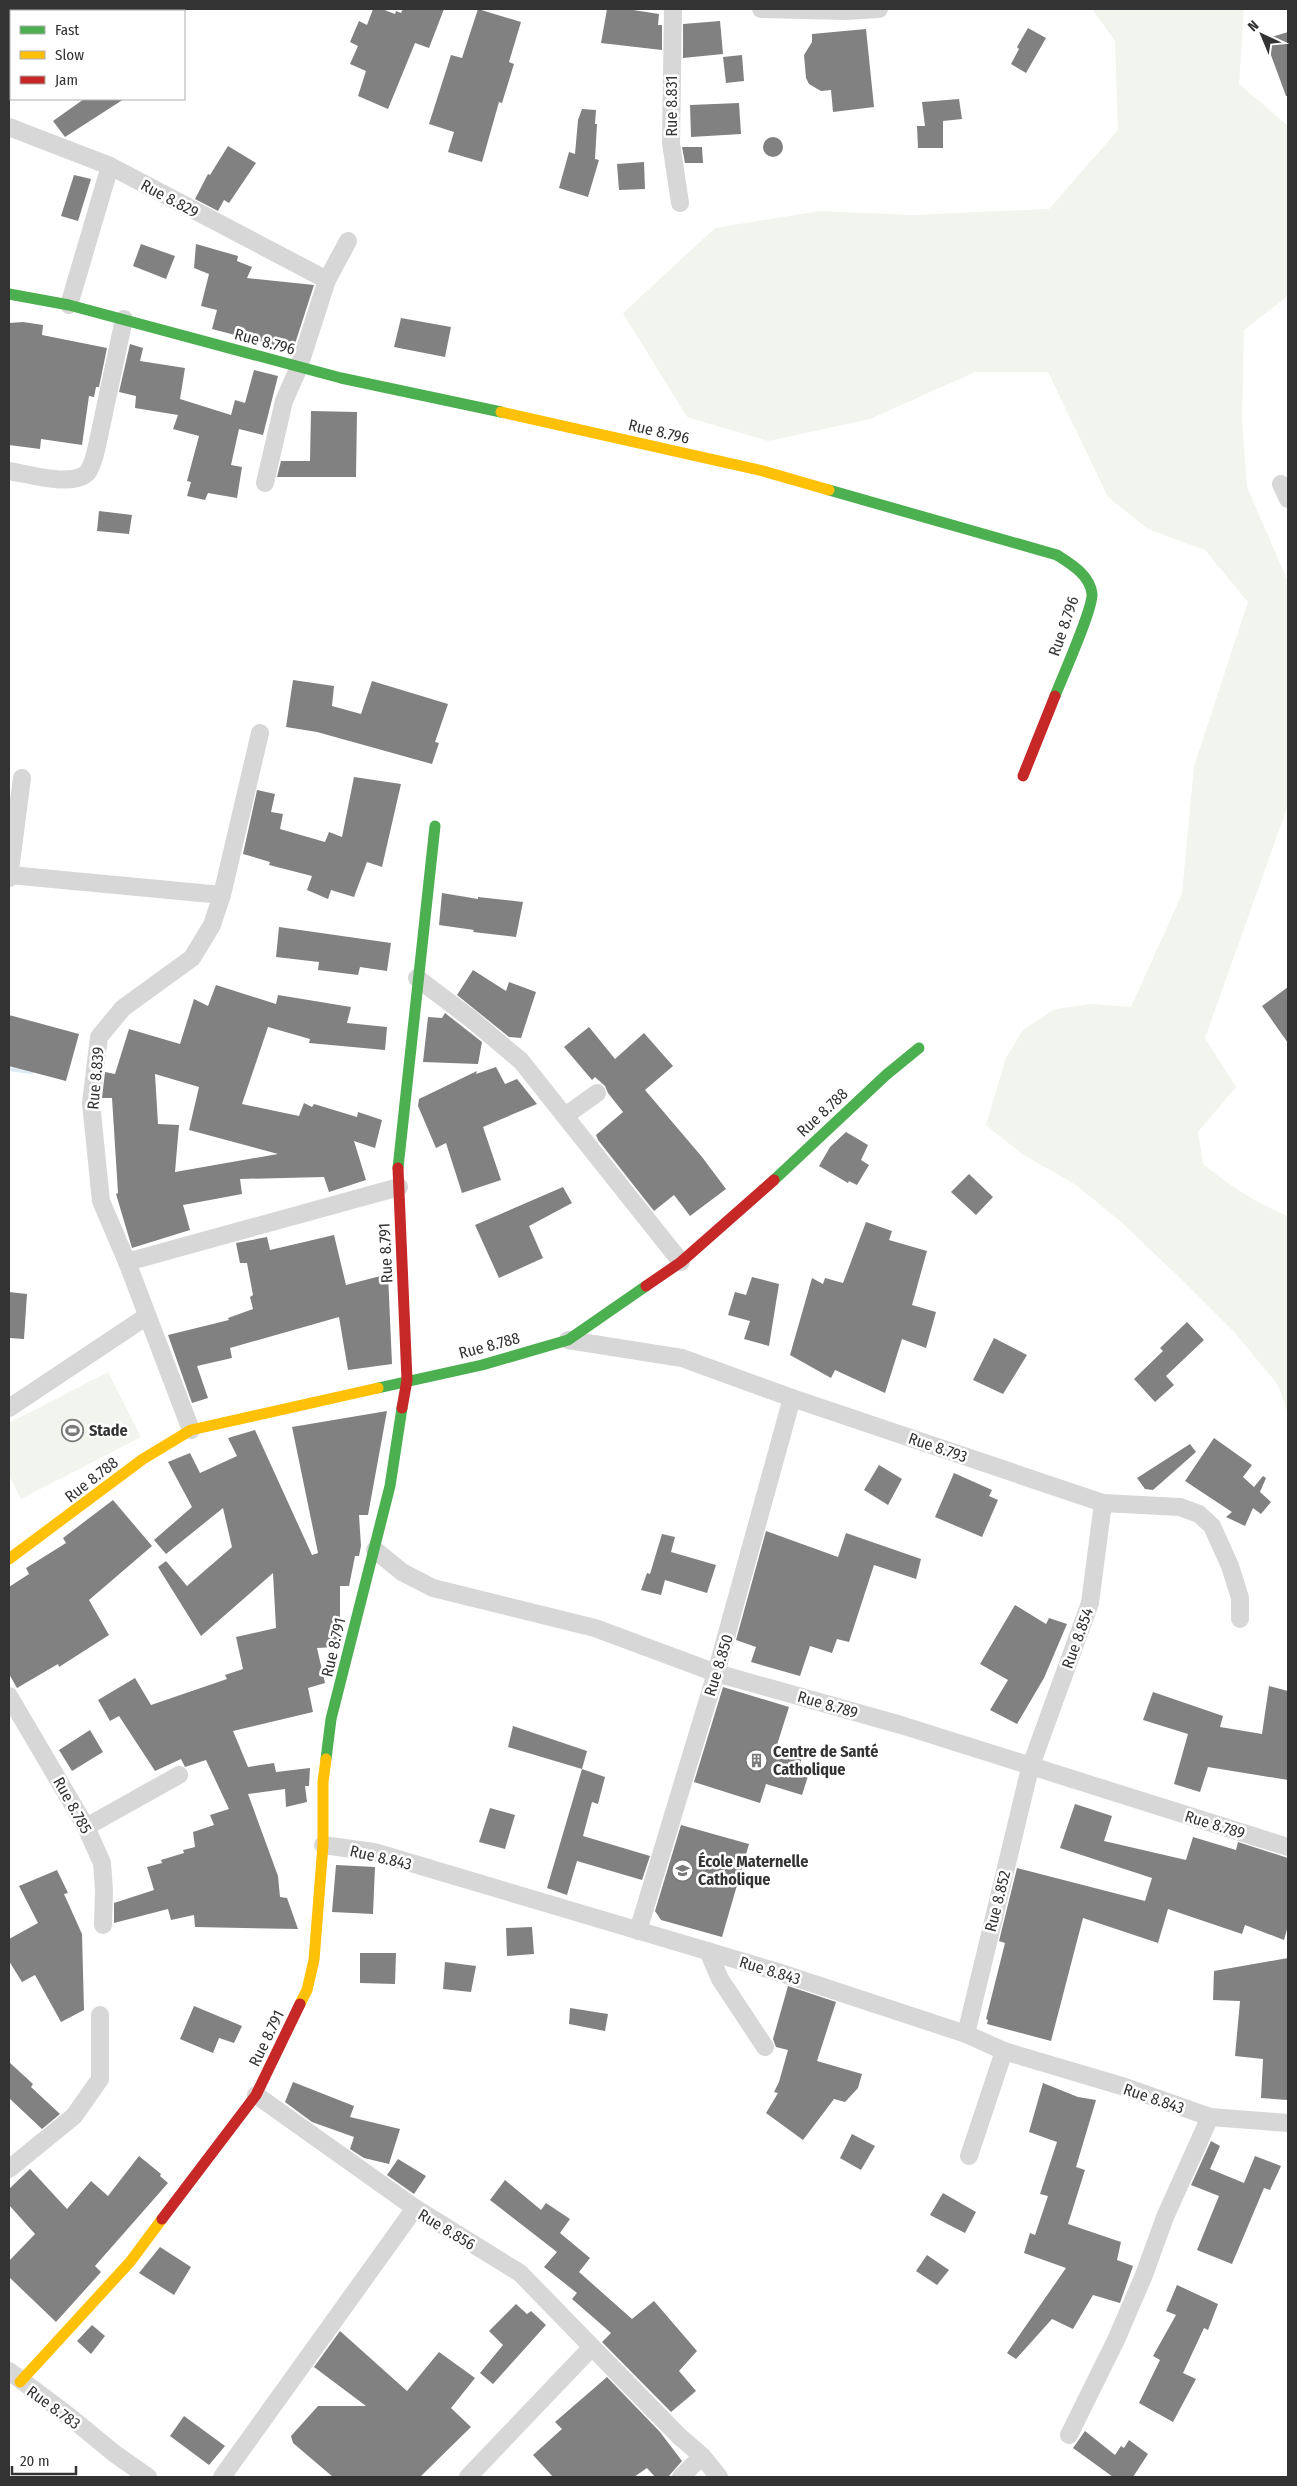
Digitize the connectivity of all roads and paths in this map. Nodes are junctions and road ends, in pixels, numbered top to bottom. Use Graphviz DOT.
graph roads {
  1 [pos="673,9"];
  2 [pos="761,9"];
  3 [pos="878,9"];
  4 [pos="9,127"];
  5 [pos="110,166"];
  6 [pos="680,203"];
  7 [pos="348,241"];
  8 [pos="326,280"];
  9 [pos="9,294"];
  10 [pos="69,305"];
  11 [pos="124,319"];
  12 [pos="299,367"];
  13 [pos="9,471"];
  14 [pos="264,483"];
  15 [pos="260,733"];
  16 [pos="1023,776"];
  17 [pos="22,778"];
  18 [pos="434,826"];
  19 [pos="9,877"];
  20 [pos="222,895"];
  21 [pos="417,978"];
  22 [pos="919,1048"];
  23 [pos="597,1093"];
  24 [pos="565,1116"];
  25 [pos="399,1187"];
  26 [pos="127,1262"];
  27 [pos="681,1262"];
  28 [pos="146,1316"];
  29 [pos="568,1340"];
  30 [pos="407,1380"];
  31 [pos="792,1398"];
  32 [pos="9,1408"];
  33 [pos="191,1430"];
  34 [pos="1103,1503"];
  35 [pos="376,1550"];
  36 [pos="9,1559"];
  37 [pos="1240,1619"];
  38 [pos="716,1673"];
  39 [pos="9,1696"];
  40 [pos="1030,1768"];
  41 [pos="179,1774"];
  42 [pos="86,1827"];
  43 [pos="323,1846"];
  44 [pos="1288,1847"];
  45 [pos="103,1925"];
  46 [pos="638,1931"];
  47 [pos="708,1951"];
  48 [pos="100,2014"];
  49 [pos="966,2034"];
  50 [pos="764,2047"];
  51 [pos="1004,2051"];
  52 [pos="256,2095"];
  53 [pos="1210,2117"];
  54 [pos="1288,2124"];
  55 [pos="968,2156"];
  56 [pos="9,2169"];
  57 [pos="415,2208"];
  58 [pos="592,2347"];
  59 [pos="14,2376"];
  60 [pos="1069,2435"];
  61 [pos="702,2456"];
  62 [pos="148,2477"];
  63 [pos="222,2477"];
  64 [pos="468,2477"];
  65 [pos="681,2477"];
  66 [pos="719,2477"];
  1 -- 6 [label="street, Rue 8.831"];
  2 -- 3 [label="street"];
  4 -- 5 [label="street, Rue 8.829"];
  5 -- 8 [label="street, Rue 8.829"];
  5 -- 10 [label="street"];
  7 -- 8 [label="street"];
  8 -- 12 [label="street"];
  9 -- 10 [label="street, Rue 8.796"];
  10 -- 11 [label="street, Rue 8.796"];
  11 -- 12 [label="street, Rue 8.796"];
  11 -- 13 [label="street"];
  12 -- 14 [label="street"];
  12 -- 16 [label="street, Rue 8.796"];
  15 -- 20 [label="street, Rue 8.839"];
  17 -- 19 [label="street"];
  18 -- 21 [label="street, Rue 8.791"];
  19 -- 20 [label="street"];
  20 -- 26 [label="street, Rue 8.839"];
  21 -- 24 [label="street"];
  21 -- 25 [label="street, Rue 8.791"];
  22 -- 27 [label="street, Rue 8.788"];
  23 -- 24 [label="street"];
  24 -- 27 [label="street"];
  25 -- 26 [label="street"];
  25 -- 30 [label="street, Rue 8.791"];
  26 -- 28 [label="street, Rue 8.839"];
  27 -- 29 [label="street, Rue 8.788"];
  28 -- 32 [label="street"];
  28 -- 33 [label="street, Rue 8.839"];
  29 -- 30 [label="street, Rue 8.788"];
  29 -- 31 [label="street, Rue 8.793"];
  30 -- 33 [label="street, Rue 8.788"];
  30 -- 35 [label="street, Rue 8.791"];
  31 -- 34 [label="street, Rue 8.793"];
  31 -- 38 [label="street, Rue 8.850"];
  33 -- 36 [label="street, Rue 8.788"];
  34 -- 37 [label="street, Rue 8.793"];
  34 -- 40 [label="street, Rue 8.854"];
  35 -- 38 [label="street, Rue 8.789"];
  35 -- 43 [label="street, Rue 8.791"];
  38 -- 40 [label="street, Rue 8.789"];
  38 -- 46 [label="street, Rue 8.850"];
  39 -- 42 [label="street, Rue 8.785"];
  40 -- 44 [label="street, Rue 8.789"];
  40 -- 49 [label="street, Rue 8.852"];
  41 -- 42 [label="street"];
  42 -- 45 [label="street, Rue 8.785"];
  43 -- 46 [label="street, Rue 8.843"];
  43 -- 52 [label="street, Rue 8.791"];
  46 -- 47 [label="street, Rue 8.843"];
  47 -- 49 [label="street, Rue 8.843"];
  47 -- 50 [label="street"];
  48 -- 56 [label="street"];
  49 -- 51 [label="street, Rue 8.843"];
  51 -- 53 [label="street, Rue 8.843"];
  51 -- 55 [label="street"];
  52 -- 57 [label="street"];
  52 -- 59 [label="street, Rue 8.791"];
  53 -- 54 [label="street, Rue 8.843"];
  53 -- 60 [label="street"];
  57 -- 58 [label="street, Rue 8.856"];
  57 -- 63 [label="street, Rue 8.856"];
  58 -- 61 [label="street, Rue 8.856"];
  58 -- 64 [label="street"];
  59 -- 62 [label="street, Rue 8.783"];
  61 -- 65 [label="street"];
  61 -- 66 [label="street, Rue 8.856"];
}
